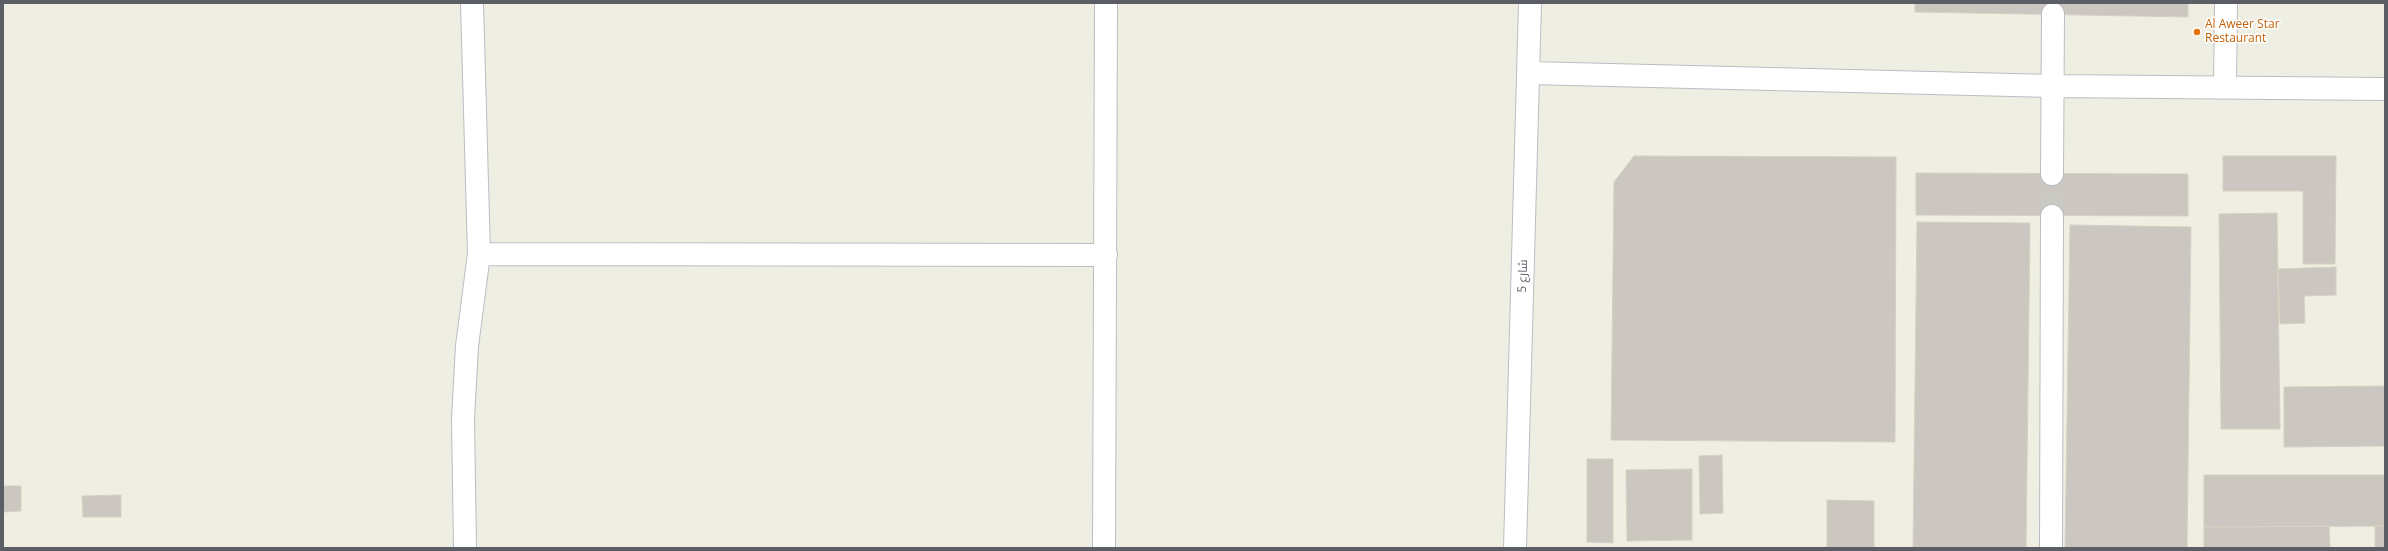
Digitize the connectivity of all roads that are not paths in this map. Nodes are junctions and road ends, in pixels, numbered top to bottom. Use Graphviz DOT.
graph roads {
  1 [pos="472,3"];
  2 [pos="1106,3"];
  3 [pos="1530,3"];
  4 [pos="2226,3"];
  5 [pos="2053,14"];
  6 [pos="1530,72"];
  7 [pos="2052,86"];
  8 [pos="2225,87"];
  9 [pos="2385,89"];
  10 [pos="2052,174"];
  11 [pos="2052,216"];
  12 [pos="479,254"];
  13 [pos="1106,255"];
  14 [pos="466,548"];
  15 [pos="1104,548"];
  16 [pos="1515,548"];
  17 [pos="2050,548"];
  1 -- 12 [label="street"];
  2 -- 13 [label="street"];
  3 -- 6 [label="street, شارع 5"];
  4 -- 8 [label="street"];
  5 -- 7 [label="street"];
  6 -- 7 [label="street"];
  6 -- 16 [label="street, شارع 5"];
  7 -- 8 [label="street"];
  7 -- 10 [label="street"];
  8 -- 9 [label="street"];
  11 -- 17 [label="street"];
  12 -- 13 [label="street"];
  12 -- 14 [label="street"];
  13 -- 15 [label="street"];
}
